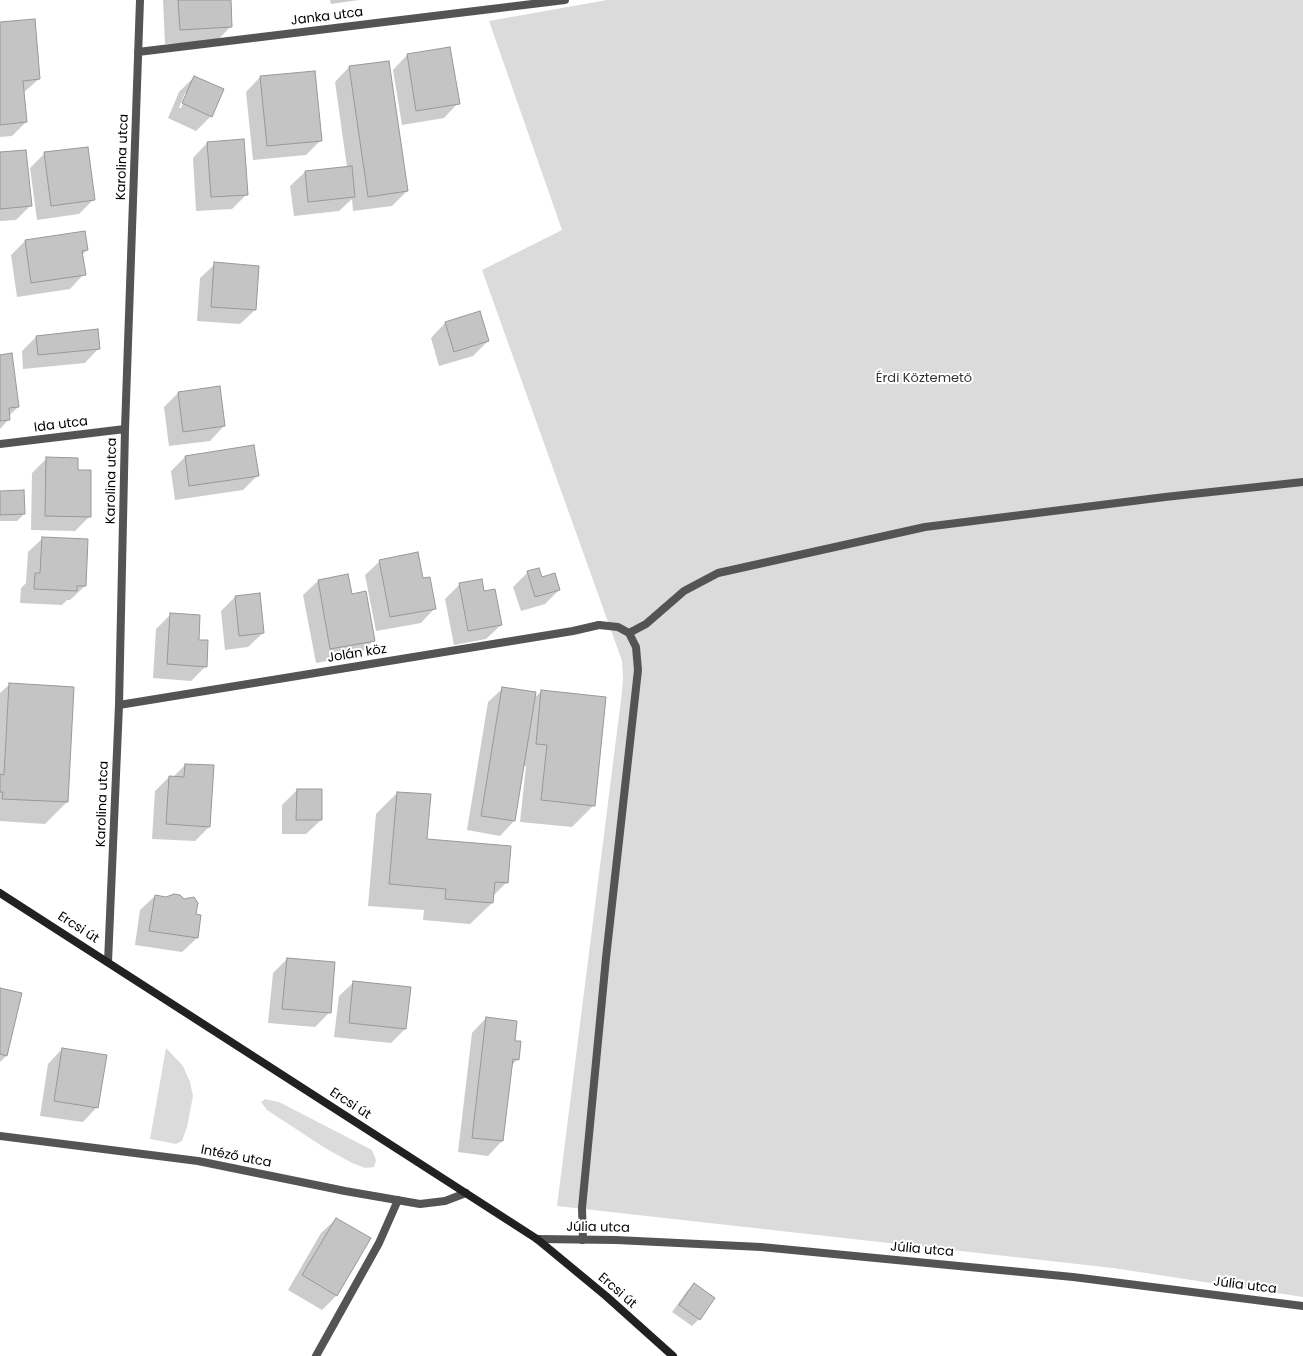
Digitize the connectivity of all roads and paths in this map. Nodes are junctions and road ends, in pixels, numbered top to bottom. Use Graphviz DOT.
graph roads {
  1 [pos="140,0"];
  2 [pos="565,0"];
  3 [pos="138,52"];
  4 [pos="125,429"];
  5 [pos="0,444"];
  6 [pos="1303,482"];
  7 [pos="629,633"];
  8 [pos="119,705"];
  9 [pos="0,893"];
  10 [pos="108,962"];
  11 [pos="0,1136"];
  12 [pos="466,1193"];
  13 [pos="398,1200"];
  14 [pos="538,1239"];
  15 [pos="583,1240"];
  16 [pos="1303,1306"];
  17 [pos="316,1356"];
  18 [pos="673,1356"];
  1 -- 3 [label="street, Karolina utca"];
  2 -- 3 [label="street, Janka utca"];
  3 -- 4 [label="street, Karolina utca"];
  4 -- 5 [label="street, Ida utca"];
  4 -- 8 [label="street, Karolina utca"];
  6 -- 7 [label="street"];
  7 -- 8 [label="street, Jolán köz"];
  7 -- 15 [label="street"];
  8 -- 10 [label="street, Karolina utca"];
  9 -- 10 [label="main road, Ercsi út"];
  10 -- 12 [label="main road, Ercsi út"];
  11 -- 13 [label="street, Intéző utca"];
  12 -- 13 [label="street, Intéző utca"];
  12 -- 14 [label="main road, Ercsi út"];
  13 -- 17 [label="street"];
  14 -- 15 [label="street, Júlia utca"];
  14 -- 18 [label="main road, Ercsi út"];
  15 -- 16 [label="street, Júlia utca"];
}
